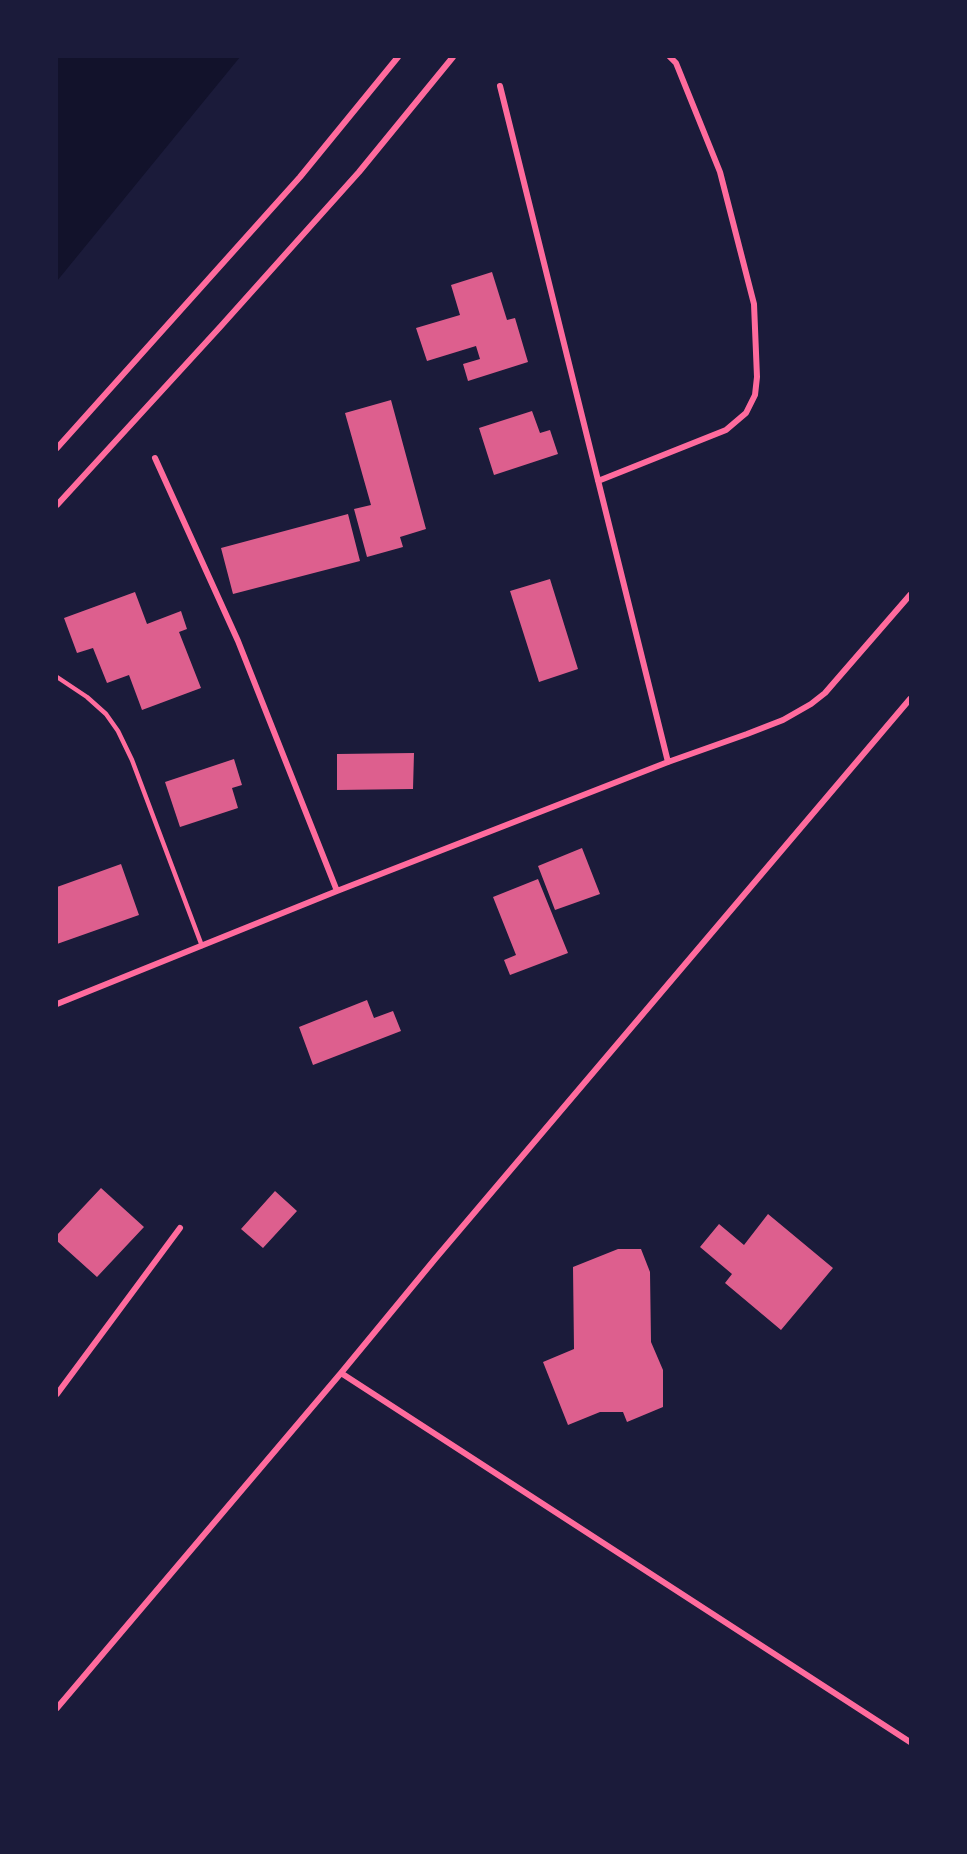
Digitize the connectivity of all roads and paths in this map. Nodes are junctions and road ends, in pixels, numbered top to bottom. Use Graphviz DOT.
graph roads {
  1 [pos="398,57"];
  2 [pos="453,57"];
  3 [pos="670,57"];
  4 [pos="500,86"];
  5 [pos="57,448"];
  6 [pos="155,458"];
  7 [pos="598,481"];
  8 [pos="57,505"];
  9 [pos="910,595"];
  10 [pos="57,677"];
  11 [pos="910,699"];
  12 [pos="668,762"];
  13 [pos="338,891"];
  14 [pos="202,946"];
  15 [pos="57,1004"];
  16 [pos="180,1228"];
  17 [pos="341,1373"];
  18 [pos="57,1394"];
  19 [pos="57,1708"];
  20 [pos="910,1742"];
  1 -- 5 [label="street"];
  2 -- 8 [label="street"];
  3 -- 7 [label="street"];
  4 -- 7 [label="street"];
  6 -- 13 [label="street"];
  7 -- 12 [label="street"];
  9 -- 12 [label="street"];
  10 -- 14 [label="lane"];
  11 -- 17 [label="street"];
  12 -- 13 [label="street"];
  13 -- 14 [label="street"];
  14 -- 15 [label="street"];
  16 -- 18 [label="street"];
  17 -- 19 [label="street"];
  17 -- 20 [label="street"];
}
